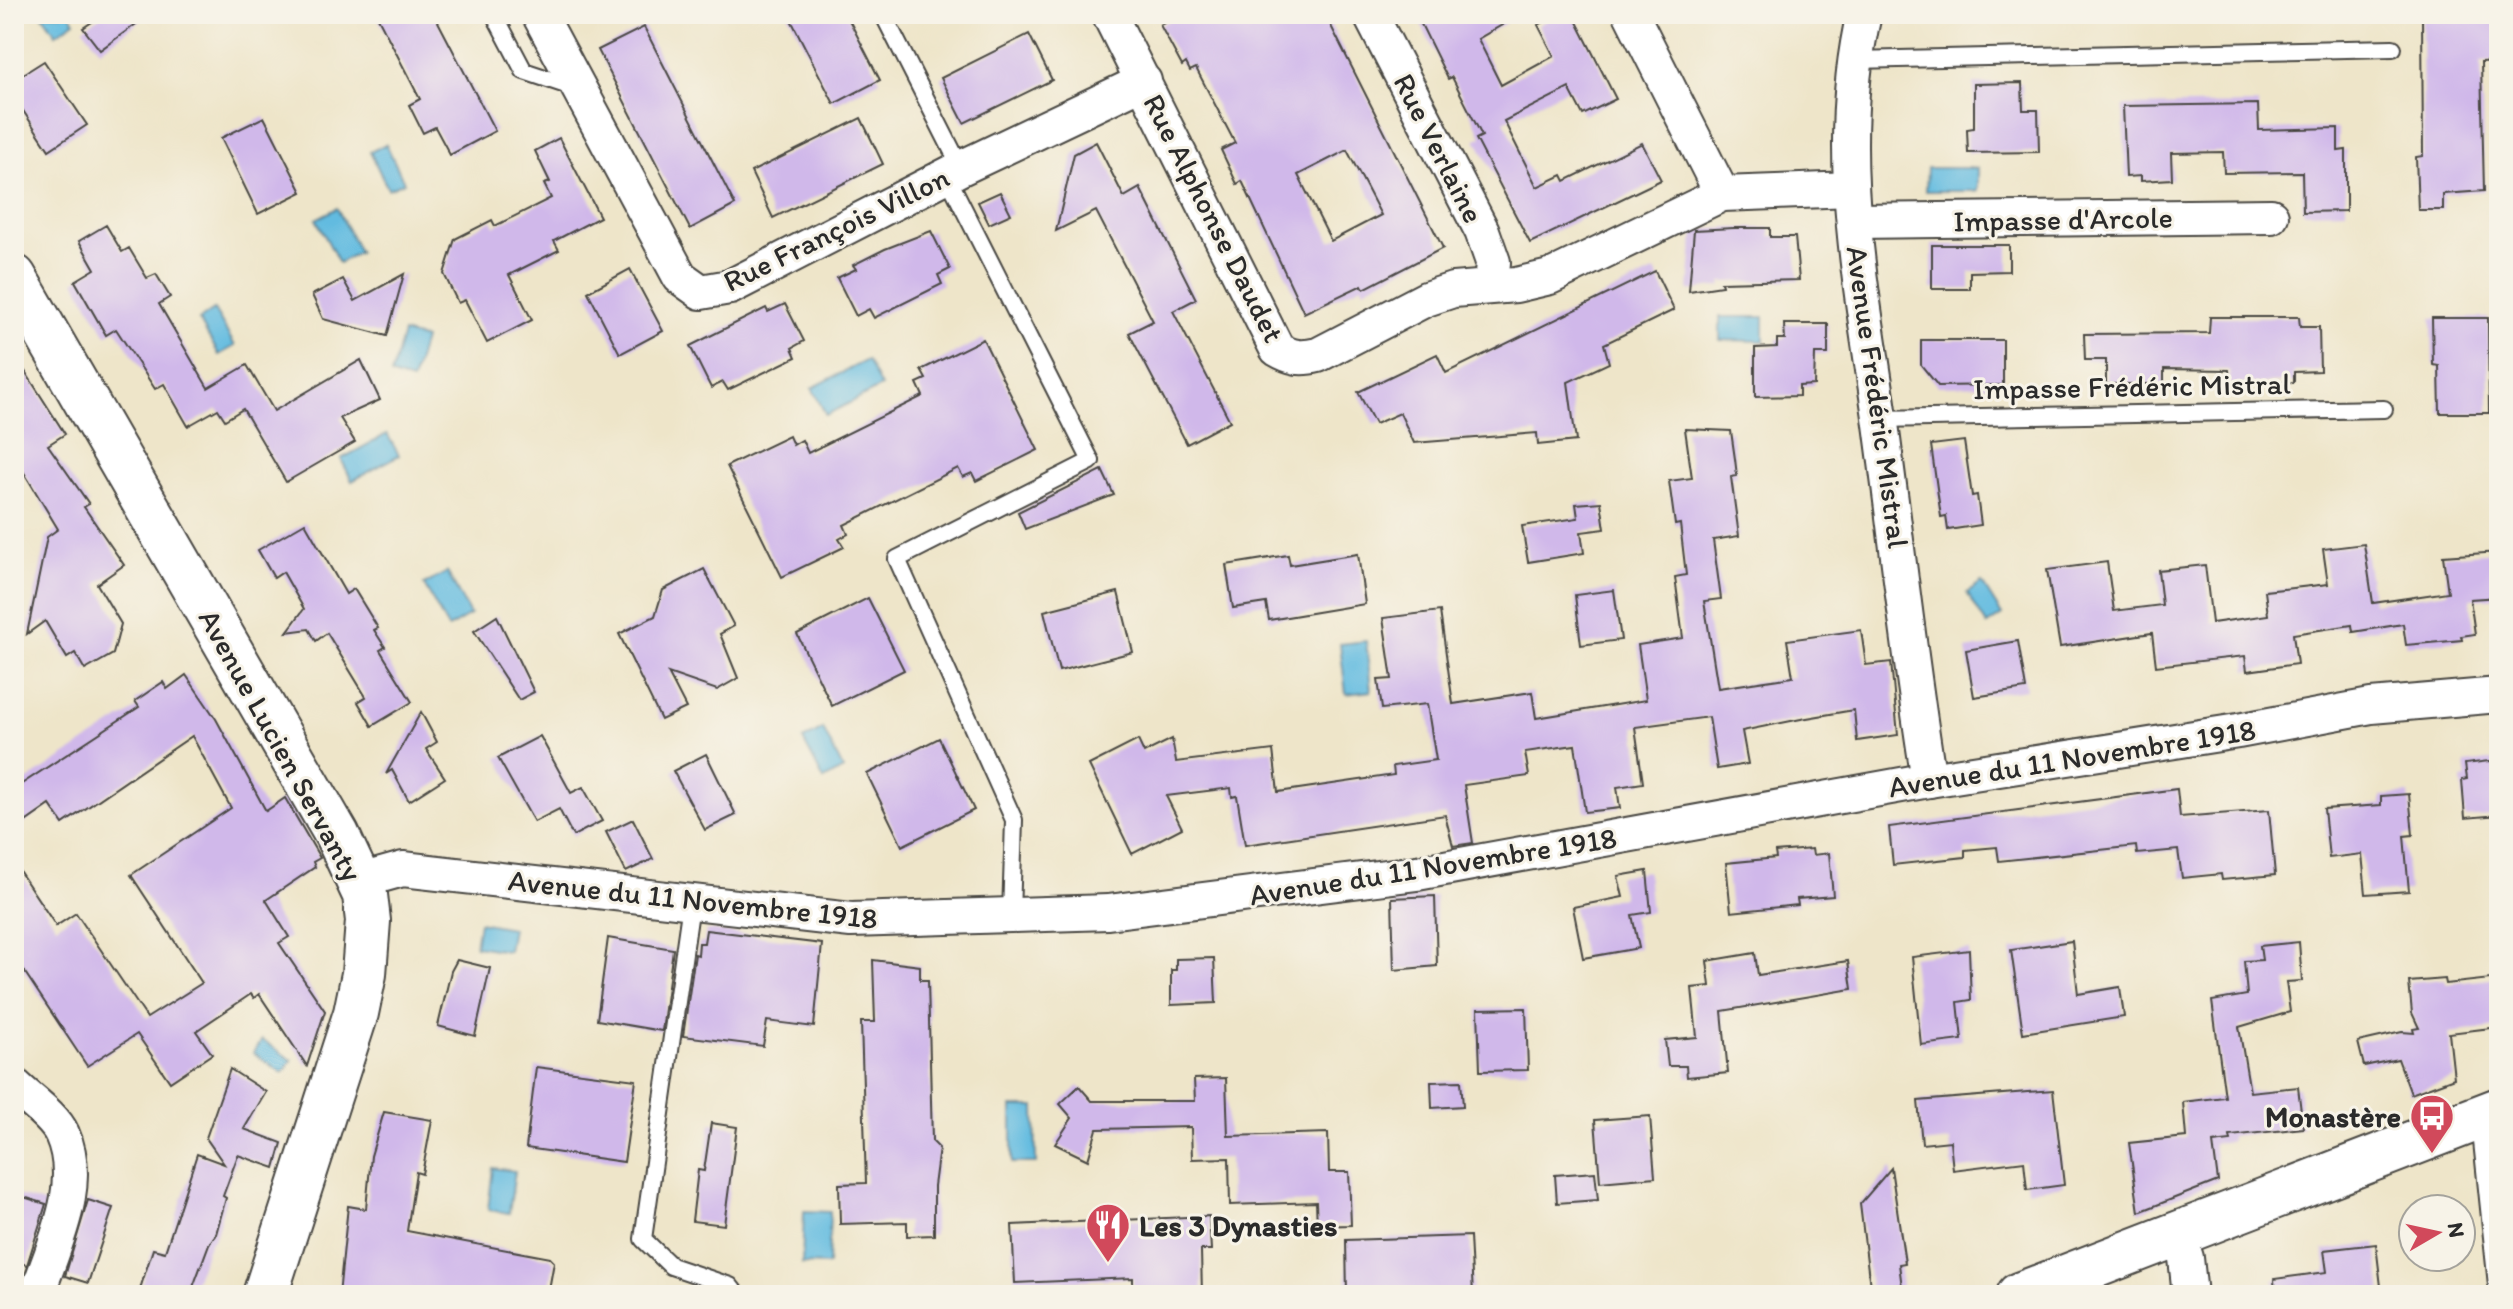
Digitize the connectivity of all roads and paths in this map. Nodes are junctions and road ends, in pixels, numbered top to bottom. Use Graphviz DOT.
graph roads {
  1 [pos="494,14"];
  2 [pos="539,14"];
  3 [pos="883,14"];
  4 [pos="1109,14"];
  5 [pos="1370,14"];
  6 [pos="1631,14"];
  7 [pos="1864,14"];
  8 [pos="2393,48"];
  9 [pos="1853,60"];
  10 [pos="1144,81"];
  11 [pos="578,89"];
  12 [pos="954,172"];
  13 [pos="1722,194"];
  14 [pos="1853,205"];
  15 [pos="2271,216"];
  16 [pos="1491,286"];
  17 [pos="20,300"];
  18 [pos="2384,409"];
  19 [pos="1880,419"];
  20 [pos="2499,695"];
  21 [pos="1929,780"];
  22 [pos="360,881"];
  23 [pos="691,904"];
  24 [pos="1011,915"];
  25 [pos="14,1085"];
  26 [pos="2489,1114"];
  27 [pos="2178,1233"];
  28 [pos="2496,1245"];
  29 [pos="37,1295"];
  30 [pos="265,1295"];
  31 [pos="737,1295"];
  32 [pos="2019,1295"];
  33 [pos="2190,1295"];
  34 [pos="2498,1295"];
  1 -- 11 [label="lane"];
  2 -- 11 [label="street, Rue François Villon"];
  3 -- 12 [label="lane"];
  4 -- 10 [label="street, Rue Alphonse Daudet"];
  5 -- 16 [label="street, Rue Verlaine"];
  6 -- 13 [label="street"];
  7 -- 9 [label="street, Avenue Frédéric Mistral"];
  8 -- 9 [label="lane"];
  9 -- 14 [label="street, Avenue Frédéric Mistral"];
  10 -- 12 [label="street, Rue François Villon"];
  10 -- 16 [label="street, Rue Alphonse Daudet"];
  11 -- 12 [label="street, Rue François Villon"];
  12 -- 24 [label="lane"];
  13 -- 14 [label="street, Rue Alphonse Daudet"];
  13 -- 16 [label="street, Rue Alphonse Daudet"];
  14 -- 15 [label="street, Impasse d'Arcole"];
  14 -- 19 [label="street, Avenue Frédéric Mistral"];
  17 -- 22 [label="street, Avenue Lucien Servanty"];
  18 -- 19 [label="lane, Impasse Frédéric Mistral"];
  19 -- 21 [label="street, Avenue Frédéric Mistral"];
  20 -- 21 [label="street, Avenue du 11 Novembre 1918"];
  21 -- 24 [label="street, Avenue du 11 Novembre 1918"];
  22 -- 23 [label="street, Avenue du 11 Novembre 1918"];
  22 -- 30 [label="street, Avenue Lucien Servanty"];
  23 -- 24 [label="street, Avenue du 11 Novembre 1918"];
  23 -- 31 [label="lane"];
  25 -- 29 [label="street"];
  26 -- 27 [label="street"];
  26 -- 28 [label="lane"];
  27 -- 32 [label="street"];
  27 -- 33 [label="street"];
  28 -- 34 [label="lane"];
}
